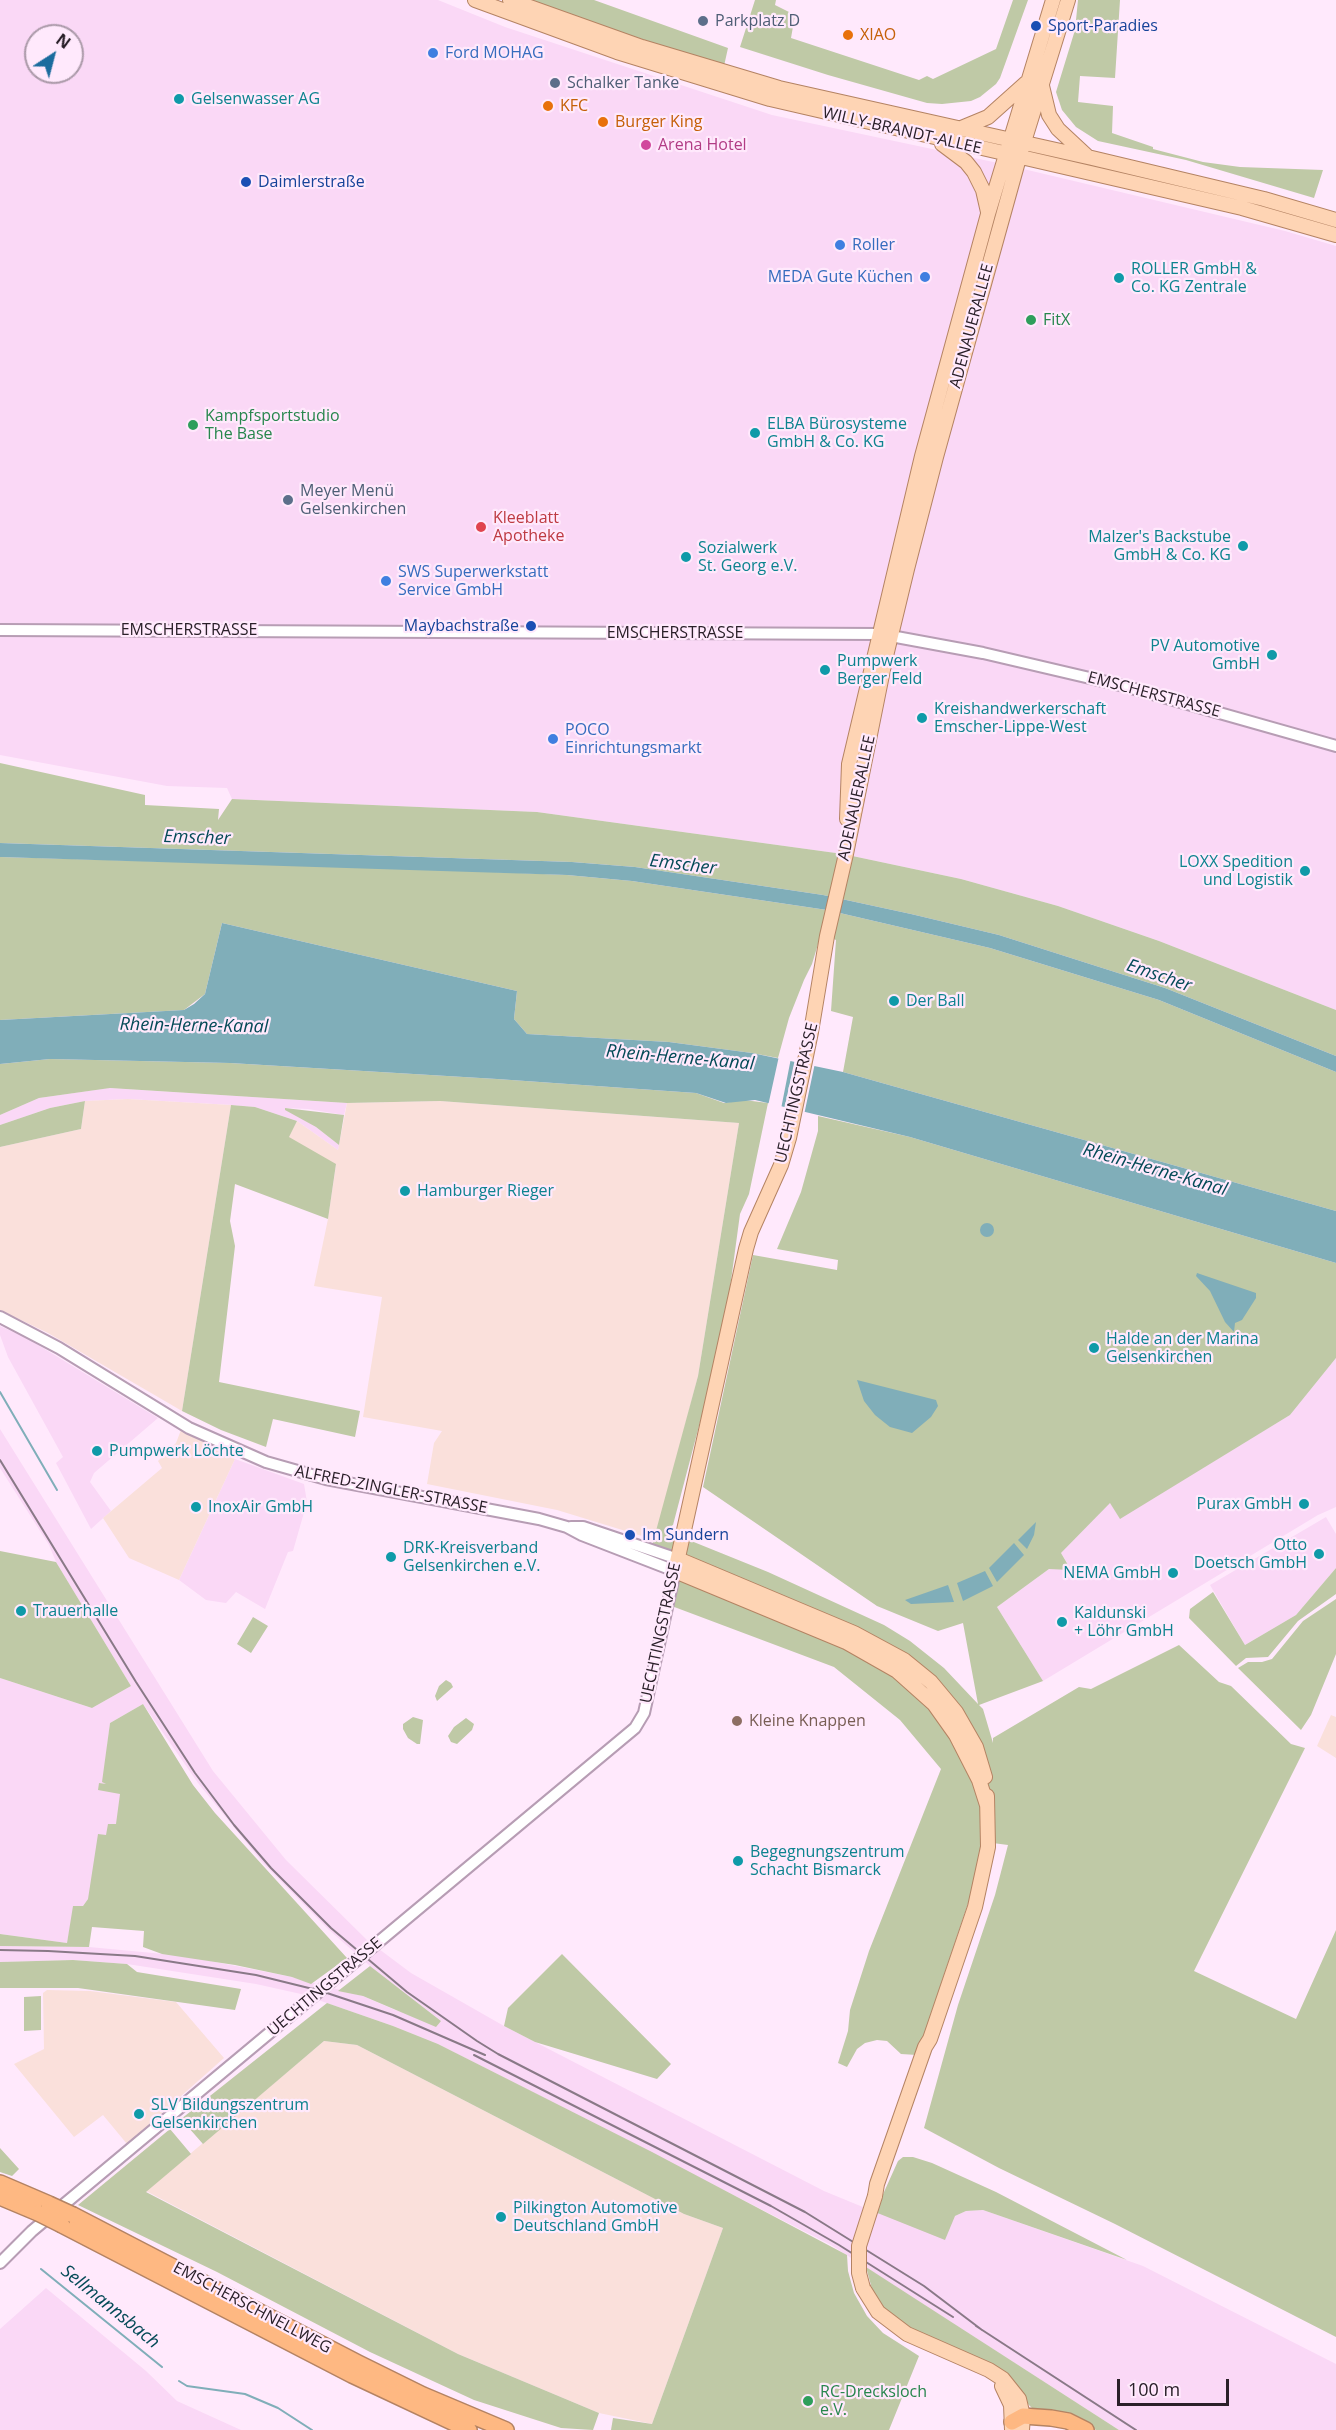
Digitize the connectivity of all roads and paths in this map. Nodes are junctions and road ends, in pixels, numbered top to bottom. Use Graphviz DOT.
graph roads {
  1 [pos="475,0"];
  2 [pos="510,0"];
  3 [pos="1053,0"];
  4 [pos="1068,0"];
  5 [pos="1028,82"];
  6 [pos="1042,86"];
  7 [pos="958,129"];
  8 [pos="935,139"];
  9 [pos="1016,143"];
  10 [pos="1012,157"];
  11 [pos="1092,158"];
  12 [pos="988,214"];
  13 [pos="1336,220"];
  14 [pos="1336,236"];
  15 [pos="0,630"];
  16 [pos="886,635"];
  17 [pos="1336,746"];
  18 [pos="841,875"];
  19 [pos="0,1317"];
  20 [pos="676,1565"];
  21 [pos="0,2183"];
  22 [pos="0,2197"];
  23 [pos="43,2209"];
  24 [pos="67,2220"];
  25 [pos="0,2263"];
  26 [pos="1018,2425"];
  27 [pos="469,2430"];
  28 [pos="506,2430"];
  29 [pos="1064,2430"];
  30 [pos="1086,2430"];
  1 -- 8 [label="main road, WILLY-BRANDT-ALLEE"];
  2 -- 7 [label="main road, WILLY-BRANDT-ALLEE"];
  3 -- 5 [label="main road, ADENAUERALLEE"];
  4 -- 6 [label="main road, ADENAUERALLEE"];
  5 -- 7 [label="main road"];
  5 -- 9 [label="main road, ADENAUERALLEE"];
  6 -- 9 [label="main road, ADENAUERALLEE"];
  6 -- 11 [label="main road"];
  7 -- 9 [label="main road, WILLY-BRANDT-ALLEE"];
  8 -- 10 [label="main road, WILLY-BRANDT-ALLEE"];
  8 -- 12 [label="main road"];
  9 -- 10 [label="main road, ADENAUERALLEE"];
  9 -- 11 [label="main road, WILLY-BRANDT-ALLEE"];
  10 -- 12 [label="main road, ADENAUERALLEE"];
  10 -- 14 [label="main road, WILLY-BRANDT-ALLEE"];
  10 -- 16 [label="main road, ADENAUERALLEE"];
  11 -- 13 [label="main road, WILLY-BRANDT-ALLEE"];
  12 -- 16 [label="main road, ADENAUERALLEE"];
  15 -- 16 [label="street, EMSCHERSTRASSE"];
  16 -- 17 [label="street, EMSCHERSTRASSE"];
  16 -- 18 [label="main road, ADENAUERALLEE"];
  18 -- 20 [label="main road, UECHTINGSTRASSE"];
  19 -- 20 [label="street, ALFRED-ZINGLER-STRASSE"];
  20 -- 25 [label="street, UECHTINGSTRASSE"];
  20 -- 26 [label="main road, bridge"];
  21 -- 23 [label="highway, EMSCHERSCHNELLWEG"];
  22 -- 23 [label="highway, EMSCHERSCHNELLWEG"];
  23 -- 24 [label="highway, EMSCHERSCHNELLWEG, bridge"];
  24 -- 27 [label="highway, EMSCHERSCHNELLWEG"];
  24 -- 28 [label="highway, EMSCHERSCHNELLWEG"];
  26 -- 29 [label="highway"];
  26 -- 30 [label="highway"];
}
